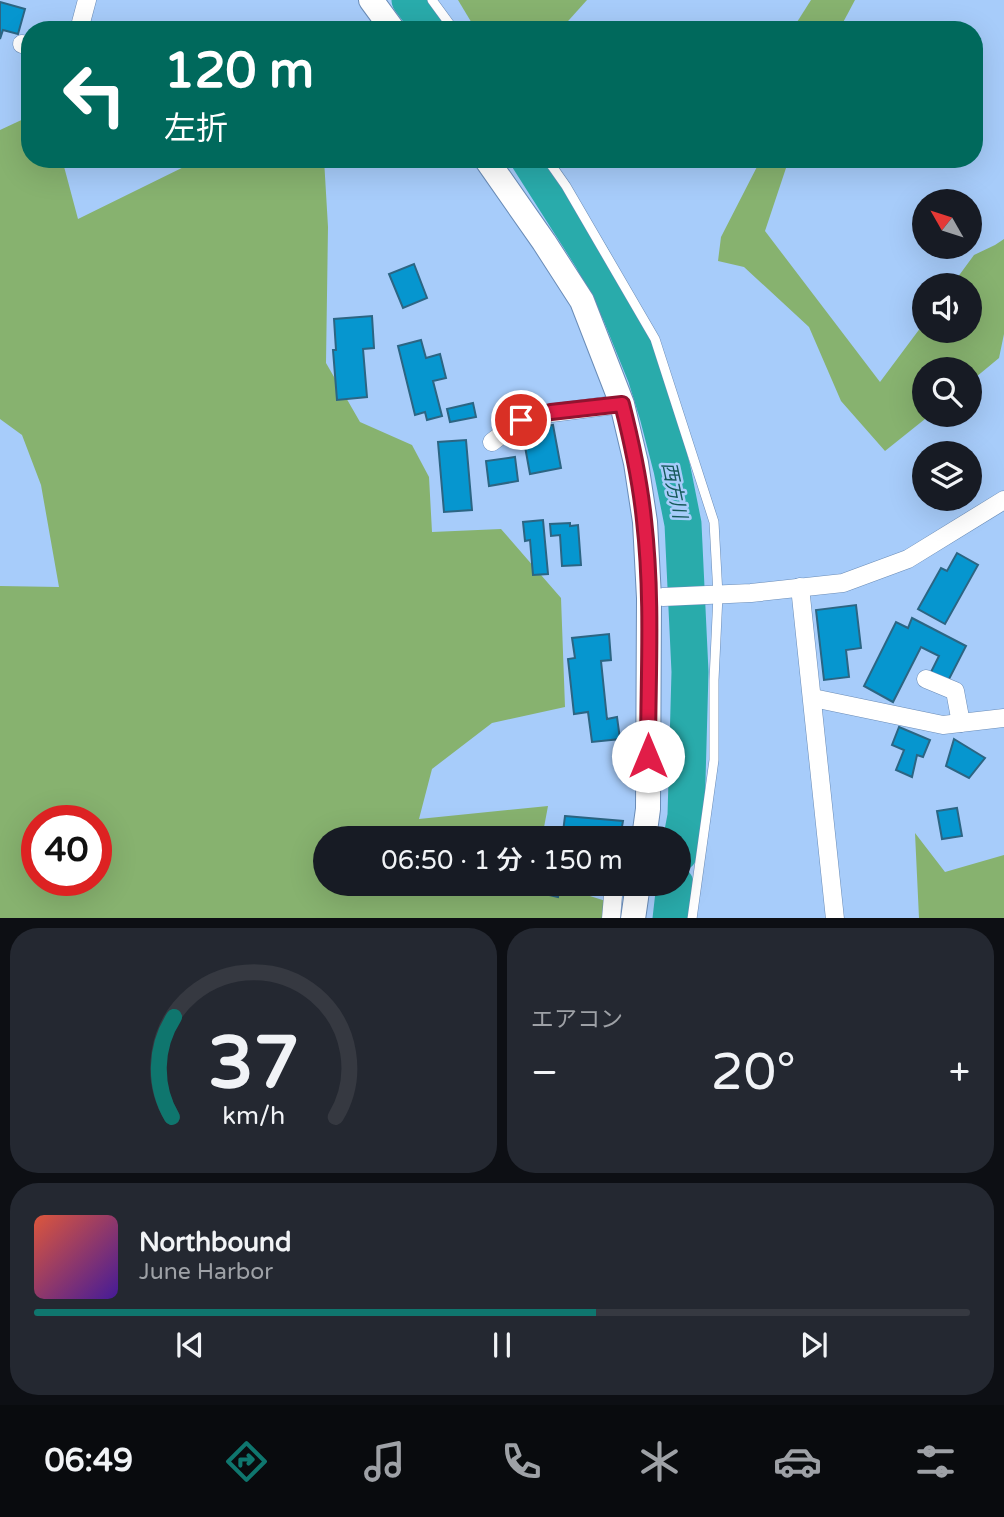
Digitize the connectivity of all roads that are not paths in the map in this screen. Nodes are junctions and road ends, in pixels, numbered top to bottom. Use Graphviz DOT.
graph roads {
  1 [pos="87,0"];
  2 [pos="371,0"];
  3 [pos="432,0"];
  4 [pos="81,21"];
  5 [pos="386,21"];
  6 [pos="447,21"];
  7 [pos="492,168"];
  8 [pos="553,168"];
  9 [pos="622,404"];
  10 [pos="492,442"];
  11 [pos="1004,500"];
  12 [pos="800,587"];
  13 [pos="715,595"];
  14 [pos="656,597"];
  15 [pos="926,679"];
  16 [pos="813,698"];
  17 [pos="1004,718"];
  18 [pos="961,723"];
  19 [pos="646,826"];
  20 [pos="613,896"];
  21 [pos="636,896"];
  22 [pos="611,918"];
  23 [pos="633,918"];
  24 [pos="692,918"];
  25 [pos="835,918"];
  1 -- 4 [label="street"];
  2 -- 5 [label="street"];
  3 -- 6 [label="lane"];
  7 -- 9 [label="street"];
  8 -- 13 [label="lane"];
  9 -- 10 [label="street"];
  9 -- 14 [label="street"];
  11 -- 12 [label="street"];
  12 -- 13 [label="street"];
  12 -- 16 [label="street"];
  13 -- 14 [label="street"];
  13 -- 24 [label="lane"];
  14 -- 19 [label="street"];
  15 -- 18 [label="street"];
  16 -- 18 [label="street"];
  16 -- 25 [label="street"];
  17 -- 18 [label="street"];
  20 -- 22 [label="street"];
  21 -- 23 [label="street"];
}
